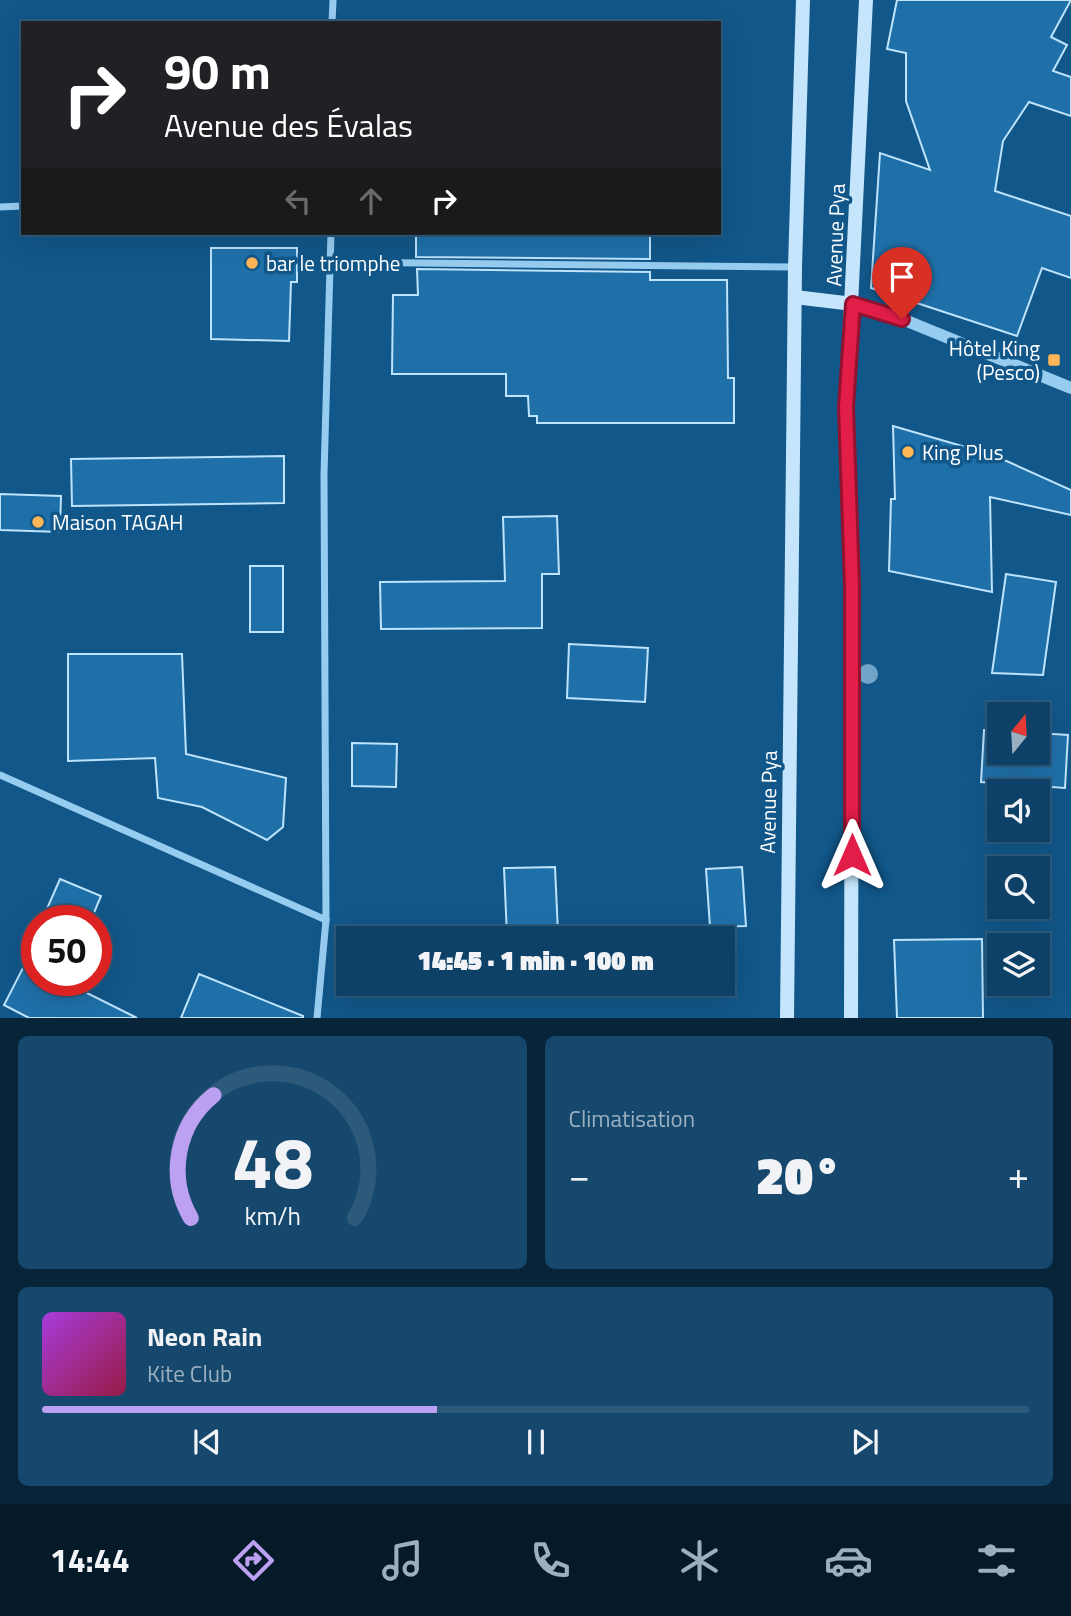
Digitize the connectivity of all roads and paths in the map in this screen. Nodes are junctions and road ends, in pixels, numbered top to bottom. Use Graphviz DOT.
graph roads {
  1 [pos="333,0"];
  2 [pos="803,0"];
  3 [pos="866,0"];
  4 [pos="332,21"];
  5 [pos="21,206"];
  6 [pos="0,207"];
  7 [pos="331,235"];
  8 [pos="332,262"];
  9 [pos="795,267"];
  10 [pos="795,297"];
  11 [pos="853,304"];
  12 [pos="1071,388"];
  13 [pos="0,775"];
  14 [pos="326,920"];
  15 [pos="317,1017"];
  16 [pos="787,1017"];
  17 [pos="851,1017"];
  1 -- 4 [label="street"];
  2 -- 9 [label="main road, Avenue Pya"];
  3 -- 11 [label="main road, Avenue Pya"];
  5 -- 6 [label="street"];
  7 -- 8 [label="street"];
  8 -- 9 [label="street"];
  8 -- 14 [label="street"];
  9 -- 10 [label="main road, Avenue Pya"];
  10 -- 11 [label="main road"];
  10 -- 16 [label="main road, Avenue Pya"];
  11 -- 12 [label="street"];
  11 -- 17 [label="main road, Avenue Pya"];
  13 -- 14 [label="street"];
  14 -- 15 [label="street"];
}
